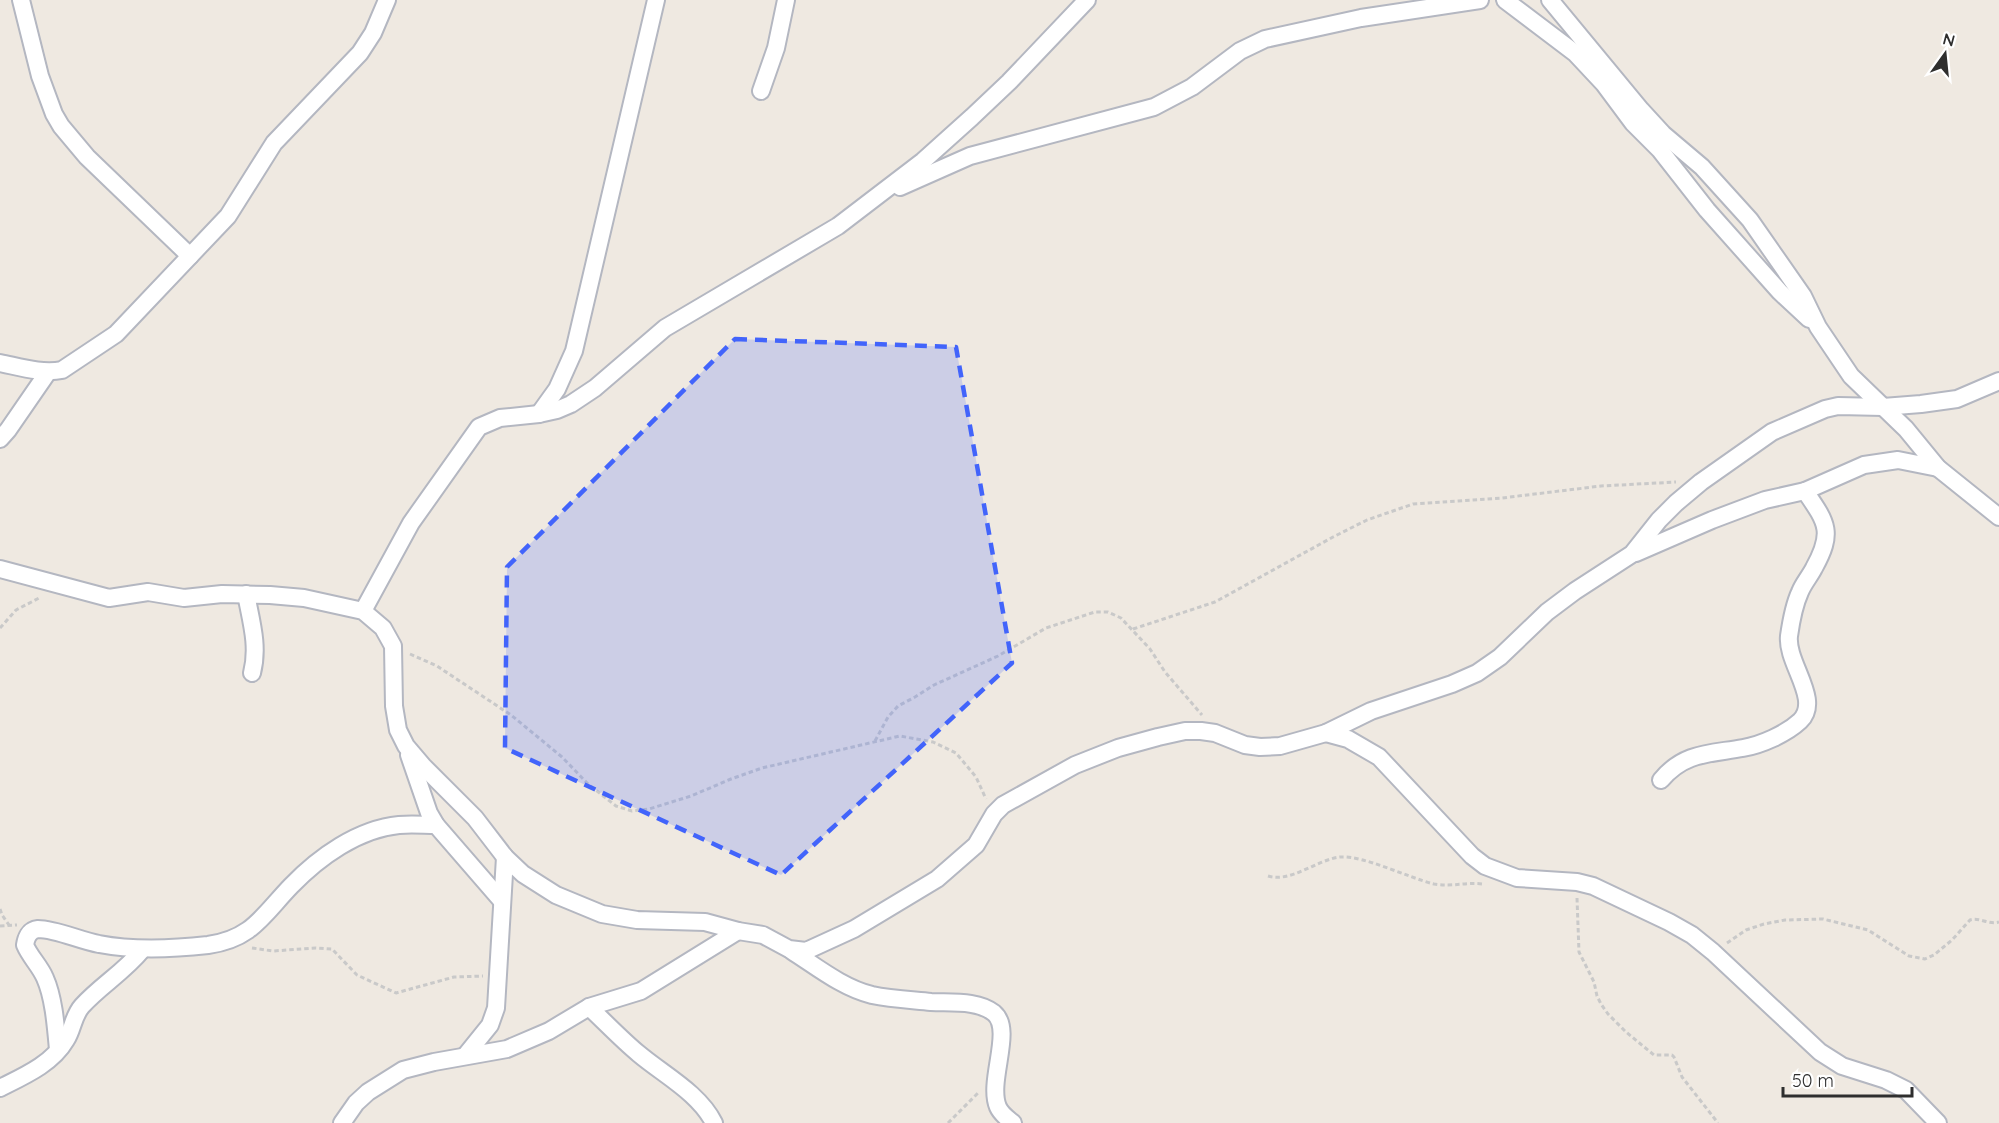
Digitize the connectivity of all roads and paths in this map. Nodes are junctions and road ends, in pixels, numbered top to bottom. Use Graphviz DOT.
graph roads {
  1 [pos="21,0"];
  2 [pos="387,0"];
  3 [pos="656,0"];
  4 [pos="786,0"];
  5 [pos="1087,0"];
  6 [pos="1480,0"];
  7 [pos="1505,0"];
  8 [pos="1550,0"];
  9 [pos="761,91"];
  10 [pos="877,197"];
  11 [pos="190,256"];
  12 [pos="1818,327"];
  13 [pos="0,363"];
  14 [pos="48,372"];
  15 [pos="1999,381"];
  16 [pos="1883,407"];
  17 [pos="539,414"];
  18 [pos="0,439"];
  19 [pos="1938,468"];
  20 [pos="1701,482"];
  21 [pos="1805,491"];
  22 [pos="1999,517"];
  23 [pos="1632,554"];
  24 [pos="0,569"];
  25 [pos="62,586"];
  26 [pos="246,594"];
  27 [pos="363,611"];
  28 [pos="0,628"];
  29 [pos="1133,630"];
  30 [pos="393,646"];
  31 [pos="252,674"];
  32 [pos="1326,733"];
  33 [pos="1215,734"];
  34 [pos="875,741"];
  35 [pos="406,746"];
  36 [pos="1661,780"];
  37 [pos="994,814"];
  38 [pos="436,825"];
  39 [pos="505,857"];
  40 [pos="1268,876"];
  41 [pos="1577,882"];
  42 [pos="1486,884"];
  43 [pos="501,900"];
  44 [pos="0,909"];
  45 [pos="1999,922"];
  46 [pos="9,925"];
  47 [pos="738,931"];
  48 [pos="231,940"];
  49 [pos="789,949"];
  50 [pos="142,950"];
  51 [pos="1713,952"];
  52 [pos="499,975"];
  53 [pos="589,1007"];
  54 [pos="58,1050"];
  55 [pos="465,1056"];
  56 [pos="995,1075"];
  57 [pos="0,1088"];
  58 [pos="342,1123"];
  59 [pos="714,1123"];
  60 [pos="948,1123"];
  61 [pos="1013,1123"];
  62 [pos="1718,1123"];
  63 [pos="1938,1123"];
  1 -- 11 [label="street"];
  2 -- 11 [label="street"];
  3 -- 17 [label="street"];
  4 -- 9 [label="street"];
  5 -- 10 [label="street"];
  6 -- 10 [label="street"];
  7 -- 12 [label="street"];
  8 -- 12 [label="street"];
  10 -- 17 [label="street"];
  11 -- 14 [label="street"];
  12 -- 16 [label="street"];
  13 -- 14 [label="street"];
  14 -- 18 [label="street"];
  15 -- 16 [label="street"];
  16 -- 19 [label="street"];
  16 -- 20 [label="street"];
  17 -- 27 [label="street"];
  19 -- 21 [label="street"];
  19 -- 22 [label="street"];
  20 -- 23 [label="street"];
  20 -- 29 [label="path"];
  21 -- 23 [label="street"];
  21 -- 36 [label="street"];
  23 -- 32 [label="street"];
  24 -- 25 [label="street"];
  25 -- 26 [label="street"];
  25 -- 28 [label="path"];
  26 -- 27 [label="street"];
  26 -- 31 [label="street"];
  27 -- 30 [label="street"];
  29 -- 33 [label="path"];
  29 -- 34 [label="path"];
  30 -- 34 [label="path"];
  30 -- 35 [label="street"];
  32 -- 33 [label="street"];
  32 -- 41 [label="street"];
  33 -- 37 [label="street"];
  34 -- 37 [label="path"];
  35 -- 38 [label="street"];
  35 -- 39 [label="street"];
  37 -- 49 [label="street"];
  38 -- 43 [label="street"];
  38 -- 48 [label="street"];
  39 -- 43 [label="street"];
  39 -- 47 [label="street"];
  40 -- 42 [label="path"];
  41 -- 51 [label="street"];
  41 -- 62 [label="path"];
  43 -- 52 [label="street"];
  44 -- 46 [label="path"];
  45 -- 51 [label="path"];
  47 -- 49 [label="street"];
  47 -- 53 [label="street"];
  48 -- 50 [label="street"];
  48 -- 52 [label="path"];
  49 -- 56 [label="street"];
  50 -- 54 [label="street"];
  50 -- 54 [label="street"];
  51 -- 63 [label="street"];
  52 -- 55 [label="street"];
  53 -- 55 [label="street"];
  53 -- 59 [label="street"];
  54 -- 57 [label="street"];
  55 -- 58 [label="street"];
  56 -- 60 [label="path"];
  56 -- 61 [label="street"];
}
